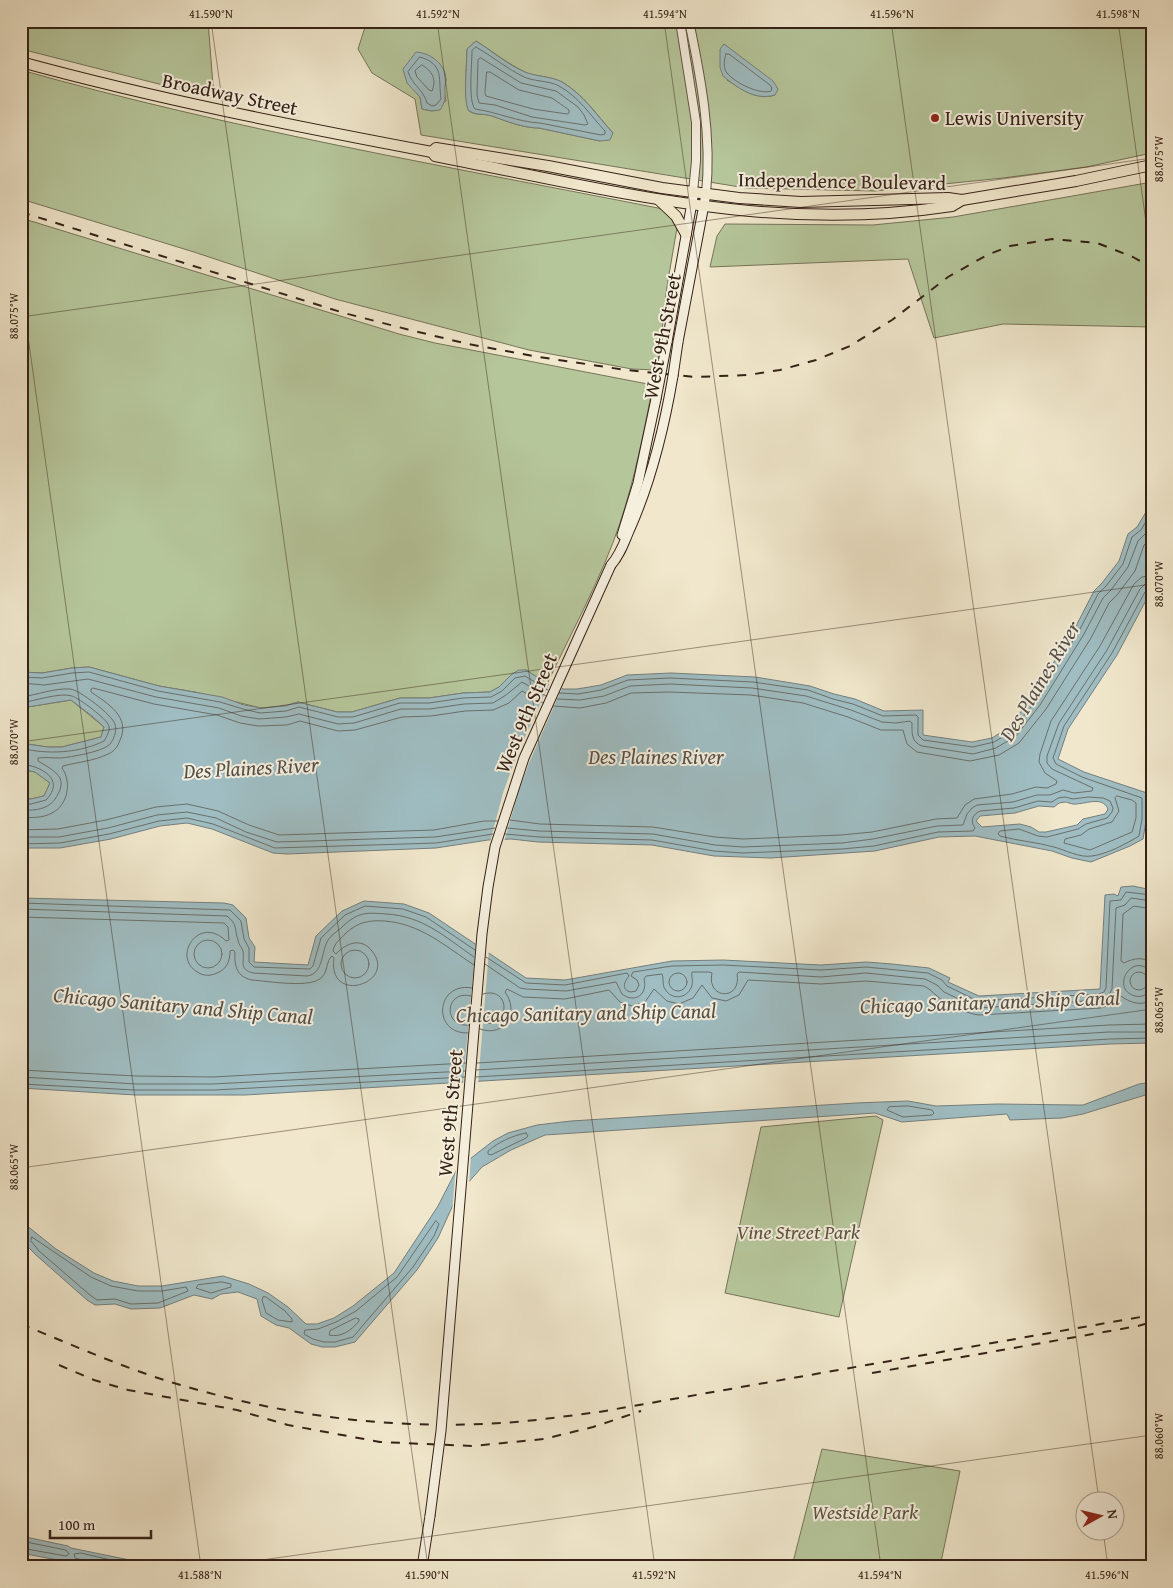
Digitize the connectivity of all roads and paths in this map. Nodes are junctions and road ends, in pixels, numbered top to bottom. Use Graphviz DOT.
graph roads {
  1 [pos="680,21"];
  2 [pos="689,21"];
  3 [pos="21,62"];
  4 [pos="432,152"];
  5 [pos="1152,165"];
  6 [pos="693,192"];
  7 [pos="706,194"];
  8 [pos="659,199"];
  9 [pos="962,200"];
  10 [pos="692,204"];
  11 [pos="704,206"];
  12 [pos="686,234"];
  13 [pos="611,565"];
  14 [pos="422,1567"];
  1 -- 6 [label="street"];
  2 -- 7 [label="street"];
  3 -- 4 [label="main road, Broadway Street"];
  4 -- 6 [label="main road, Broadway Street"];
  4 -- 8 [label="main road, Broadway Street"];
  5 -- 9 [label="main road, Independence Boulevard"];
  6 -- 7 [label="main road, Independence Boulevard"];
  6 -- 10 [label="main road, West 9th Street"];
  7 -- 9 [label="main road, Independence Boulevard"];
  7 -- 11 [label="main road, West 9th Street"];
  8 -- 10 [label="main road, Broadway Street"];
  8 -- 12 [label="main road"];
  9 -- 11 [label="main road, Independence Boulevard"];
  10 -- 11 [label="main road, Independence Boulevard"];
  10 -- 12 [label="main road, West 9th Street"];
  11 -- 13 [label="main road, West 9th Street, bridge"];
  12 -- 13 [label="main road, West 9th Street, bridge"];
  13 -- 14 [label="main road, West 9th Street, bridge"];
}
